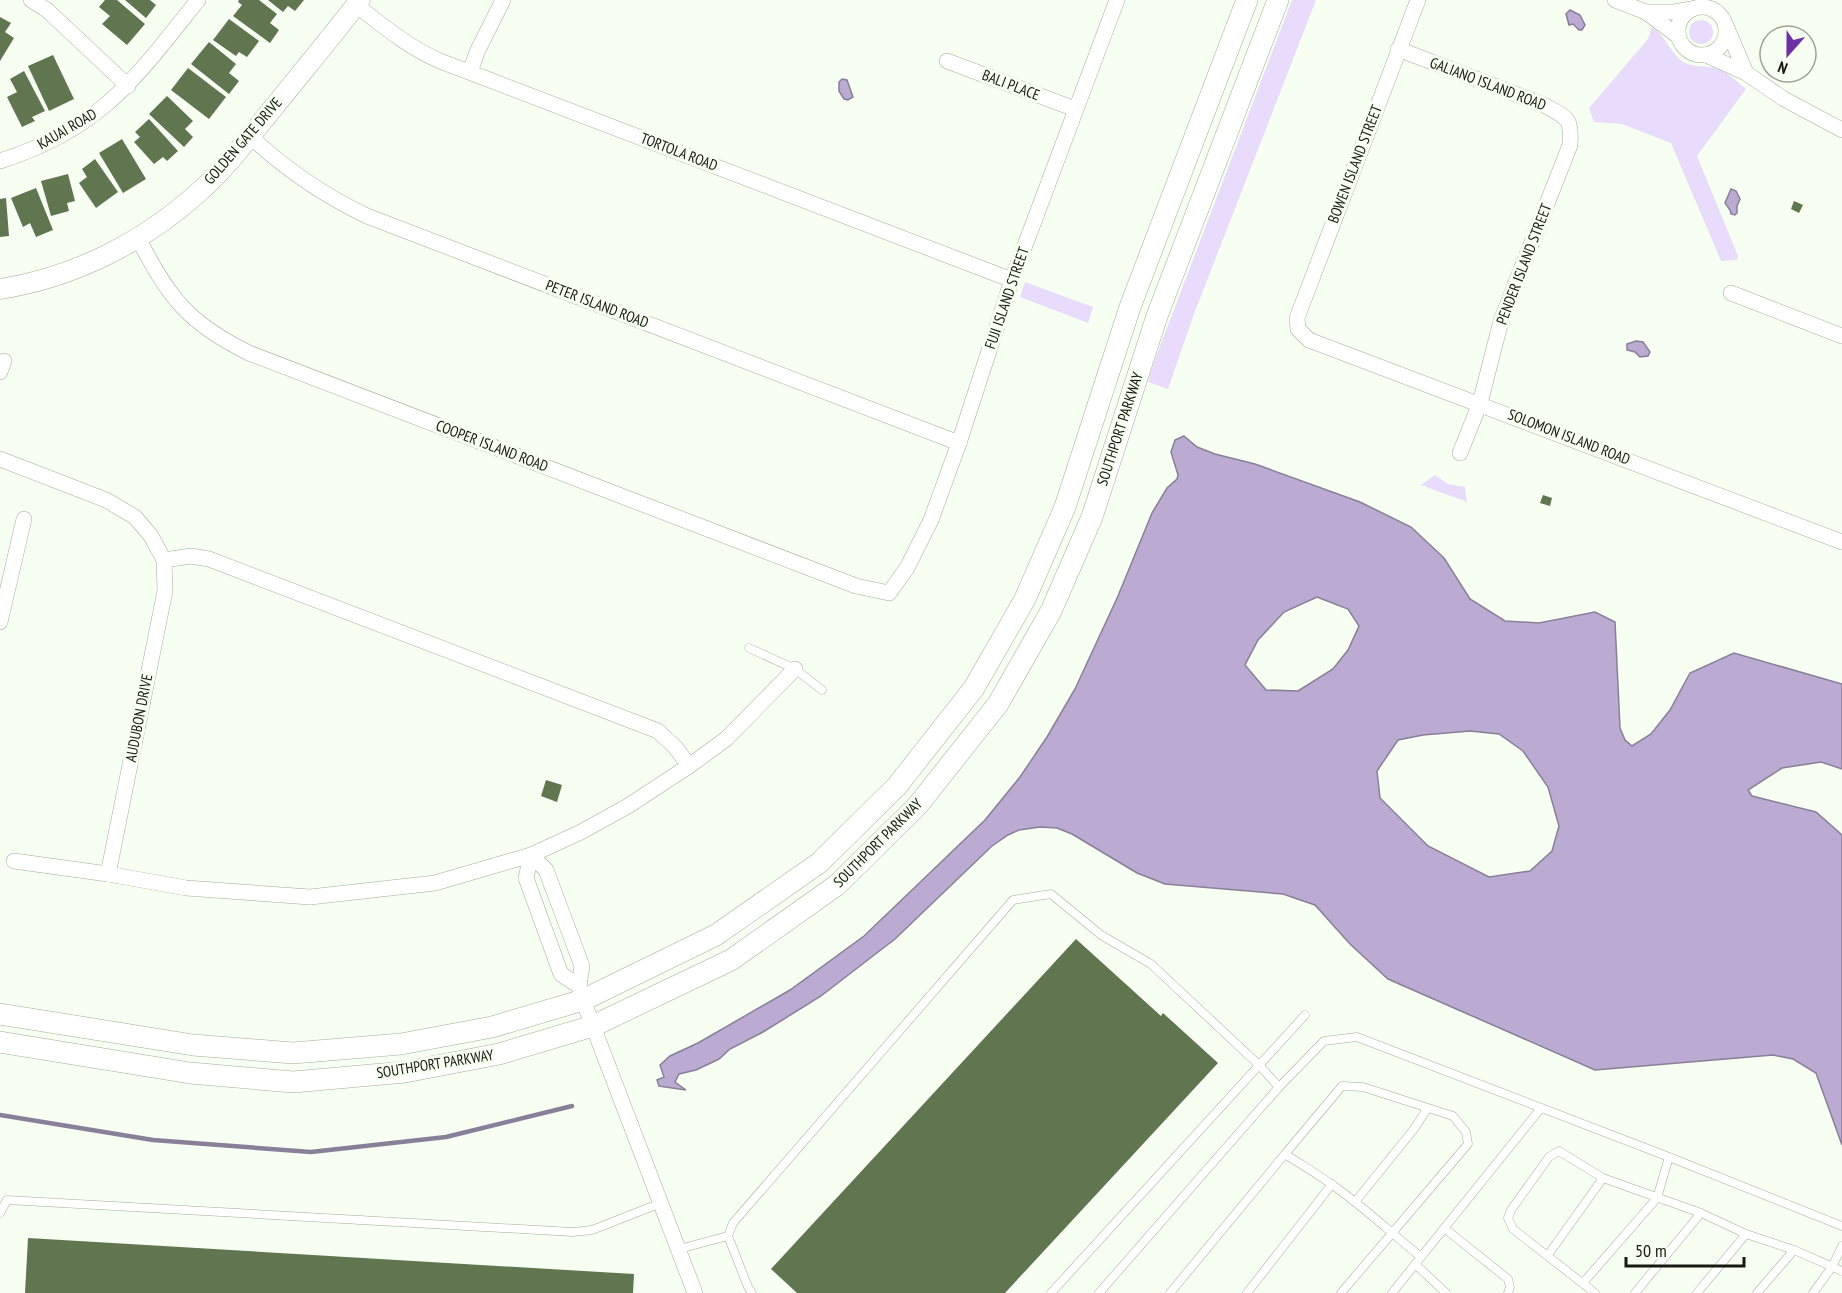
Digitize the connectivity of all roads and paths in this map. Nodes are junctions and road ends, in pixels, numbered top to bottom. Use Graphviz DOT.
graph roads {
  1 [pos="31,0"];
  2 [pos="198,0"];
  3 [pos="503,0"];
  4 [pos="1117,0"];
  5 [pos="1247,0"];
  6 [pos="1278,0"];
  7 [pos="1418,0"];
  8 [pos="1615,0"];
  9 [pos="358,2"];
  10 [pos="1714,4"];
  11 [pos="1692,9"];
  12 [pos="1646,12"];
  13 [pos="1724,21"];
  14 [pos="1678,36"];
  15 [pos="1398,49"];
  16 [pos="1706,55"];
  17 [pos="947,61"];
  18 [pos="470,72"];
  19 [pos="1746,73"];
  20 [pos="128,86"];
  21 [pos="1076,109"];
  22 [pos="1572,127"];
  23 [pos="1842,130"];
  24 [pos="250,136"];
  25 [pos="0,161"];
  26 [pos="138,238"];
  27 [pos="1012,280"];
  28 [pos="0,289"];
  29 [pos="1731,292"];
  30 [pos="1298,329"];
  31 [pos="1842,336"];
  32 [pos="1480,404"];
  33 [pos="959,443"];
  34 [pos="1460,453"];
  35 [pos="0,459"];
  36 [pos="24,519"];
  37 [pos="1842,542"];
  38 [pos="164,560"];
  39 [pos="3,587"];
  40 [pos="890,593"];
  41 [pos="0,622"];
  42 [pos="749,648"];
  43 [pos="795,669"];
  44 [pos="822,690"];
  45 [pos="689,766"];
  46 [pos="531,855"];
  47 [pos="14,861"];
  48 [pos="108,874"];
  49 [pos="581,993"];
  50 [pos="0,1014"];
  51 [pos="1305,1015"];
  52 [pos="593,1026"];
  53 [pos="0,1042"];
  54 [pos="1259,1065"];
  55 [pos="1279,1087"];
  56 [pos="1541,1108"];
  57 [pos="1427,1109"];
  58 [pos="1284,1154"];
  59 [pos="1669,1157"];
  60 [pos="1603,1178"];
  61 [pos="1332,1184"];
  62 [pos="1657,1198"];
  63 [pos="1355,1202"];
  64 [pos="661,1203"];
  65 [pos="0,1213"];
  66 [pos="1701,1214"];
  67 [pos="1842,1226"];
  68 [pos="1444,1228"];
  69 [pos="1391,1233"];
  70 [pos="1746,1233"];
  71 [pos="728,1236"];
  72 [pos="1842,1246"];
  73 [pos="679,1249"];
  74 [pos="1794,1250"];
  75 [pos="1548,1255"];
  76 [pos="1418,1260"];
  77 [pos="1833,1268"];
  78 [pos="1842,1271"];
  79 [pos="1583,1283"];
  80 [pos="695,1293"];
  81 [pos="752,1293"];
  82 [pos="1051,1293"];
  83 [pos="1099,1293"];
  84 [pos="1170,1293"];
  85 [pos="1247,1293"];
  86 [pos="1341,1293"];
  87 [pos="1392,1293"];
  88 [pos="1446,1293"];
  89 [pos="1508,1293"];
  90 [pos="1595,1293"];
  91 [pos="1635,1293"];
  92 [pos="1697,1293"];
  93 [pos="1757,1293"];
  94 [pos="1814,1293"];
  1 -- 20 [label="street"];
  2 -- 20 [label="street, KAUAI ROAD"];
  3 -- 18 [label="street"];
  4 -- 21 [label="street, FUJI ISLAND STREET"];
  5 -- 49 [label="main road, SOUTHPORT PARKWAY"];
  6 -- 52 [label="main road, SOUTHPORT PARKWAY"];
  7 -- 15 [label="street, BOWEN ISLAND STREET"];
  8 -- 12 [label="street"];
  9 -- 18 [label="street, TORTOLA ROAD"];
  9 -- 24 [label="street, GOLDEN GATE DRIVE"];
  10 -- 11 [label="street"];
  10 -- 13 [label="street"];
  11 -- 12 [label="street"];
  11 -- 14 [label="street"];
  12 -- 14 [label="street"];
  13 -- 16 [label="street"];
  13 -- 19 [label="street"];
  14 -- 16 [label="street"];
  15 -- 22 [label="street, GALIANO ISLAND ROAD"];
  15 -- 30 [label="street, BOWEN ISLAND STREET"];
  16 -- 19 [label="street"];
  17 -- 21 [label="street, BALI PLACE"];
  18 -- 27 [label="street, TORTOLA ROAD"];
  19 -- 23 [label="street"];
  20 -- 25 [label="street, KAUAI ROAD"];
  21 -- 27 [label="street, FUJI ISLAND STREET"];
  22 -- 32 [label="street, PENDER ISLAND STREET"];
  24 -- 26 [label="street, GOLDEN GATE DRIVE"];
  24 -- 33 [label="street, PETER ISLAND ROAD"];
  26 -- 28 [label="street, GOLDEN GATE DRIVE"];
  26 -- 40 [label="street, COOPER ISLAND ROAD"];
  27 -- 33 [label="street, FUJI ISLAND STREET"];
  29 -- 31 [label="street"];
  30 -- 32 [label="street, SOLOMON ISLAND ROAD"];
  32 -- 34 [label="street, PENDER ISLAND STREET"];
  32 -- 37 [label="street, SOLOMON ISLAND ROAD"];
  33 -- 40 [label="street, FUJI ISLAND STREET"];
  35 -- 38 [label="street"];
  36 -- 39 [label="street"];
  38 -- 45 [label="street"];
  38 -- 48 [label="street, AUDUBON DRIVE"];
  39 -- 41 [label="street"];
  42 -- 43 [label="lane"];
  43 -- 44 [label="lane"];
  43 -- 45 [label="street"];
  45 -- 46 [label="street"];
  46 -- 48 [label="street"];
  46 -- 49 [label="street"];
  46 -- 49 [label="street"];
  47 -- 48 [label="street"];
  49 -- 50 [label="main road, SOUTHPORT PARKWAY"];
  49 -- 52 [label="street"];
  51 -- 54 [label="lane"];
  52 -- 53 [label="main road, SOUTHPORT PARKWAY"];
  52 -- 64 [label="street"];
  54 -- 55 [label="lane"];
  54 -- 71 [label="lane"];
  54 -- 82 [label="lane"];
  55 -- 56 [label="lane"];
  55 -- 83 [label="lane"];
  56 -- 59 [label="lane"];
  56 -- 68 [label="lane"];
  57 -- 58 [label="lane"];
  57 -- 63 [label="lane"];
  57 -- 69 [label="lane"];
  58 -- 61 [label="lane"];
  58 -- 84 [label="lane"];
  59 -- 62 [label="lane"];
  59 -- 67 [label="lane"];
  60 -- 62 [label="lane"];
  60 -- 75 [label="lane"];
  60 -- 75 [label="lane"];
  61 -- 63 [label="lane"];
  61 -- 85 [label="lane"];
  62 -- 66 [label="lane"];
  62 -- 79 [label="lane"];
  63 -- 69 [label="lane"];
  64 -- 65 [label="lane"];
  64 -- 73 [label="street"];
  66 -- 70 [label="lane"];
  66 -- 91 [label="lane"];
  68 -- 76 [label="lane"];
  68 -- 89 [label="lane"];
  69 -- 76 [label="lane"];
  69 -- 86 [label="lane"];
  70 -- 74 [label="lane"];
  70 -- 92 [label="lane"];
  71 -- 73 [label="lane"];
  71 -- 81 [label="lane"];
  72 -- 77 [label="lane"];
  73 -- 80 [label="street"];
  74 -- 77 [label="lane"];
  74 -- 93 [label="lane"];
  75 -- 79 [label="lane"];
  76 -- 87 [label="lane"];
  76 -- 88 [label="lane"];
  77 -- 78 [label="lane"];
  77 -- 94 [label="lane"];
  79 -- 90 [label="lane"];
}
